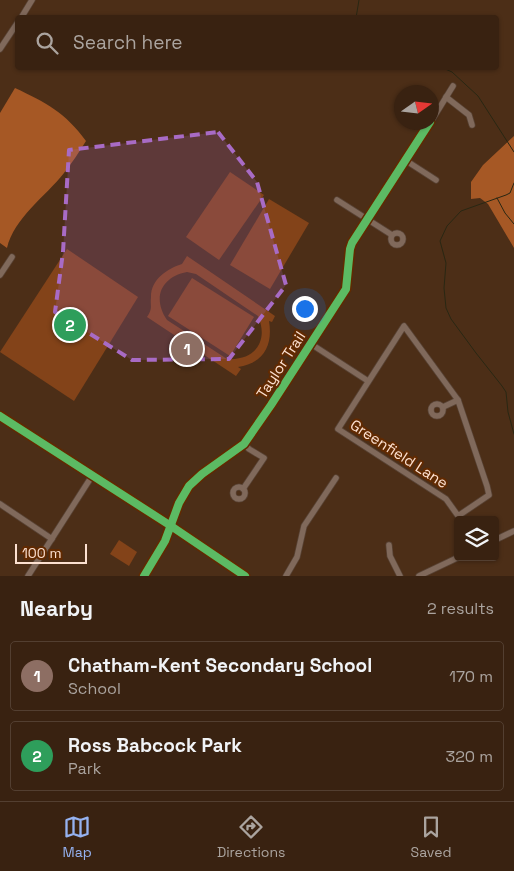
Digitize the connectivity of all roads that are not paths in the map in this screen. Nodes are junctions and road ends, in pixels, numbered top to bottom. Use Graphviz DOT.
graph roads {
  1 [pos="32,0"];
  2 [pos="23,15"];
  3 [pos="15,26"];
  4 [pos="0,49"];
  5 [pos="453,86"];
  6 [pos="446,97"];
  7 [pos="439,108"];
  8 [pos="472,125"];
  9 [pos="424,130"];
  10 [pos="405,160"];
  11 [pos="436,180"];
  12 [pos="337,200"];
  13 [pos="368,219"];
  14 [pos="392,235"];
  15 [pos="12,257"];
  16 [pos="0,275"];
  17 [pos="310,344"];
  18 [pos="368,381"];
  19 [pos="458,400"];
  20 [pos="443,407"];
  21 [pos="0,416"];
  22 [pos="244,444"];
  23 [pos="92,476"];
  24 [pos="336,478"];
  25 [pos="243,489"];
  26 [pos="0,504"];
  27 [pos="459,516"];
  28 [pos="463,516"];
  29 [pos="170,526"];
  30 [pos="514,531"];
  31 [pos="499,538"];
  32 [pos="52,539"];
  33 [pos="389,545"];
  34 [pos="454,559"];
  35 [pos="28,576"];
  36 [pos="144,576"];
  37 [pos="245,576"];
  38 [pos="286,576"];
  39 [pos="400,576"];
  40 [pos="419,576"];
  1 -- 2 [label="street"];
  3 -- 4 [label="street"];
  5 -- 6 [label="street, Taylor Trail"];
  6 -- 7 [label="street, Taylor Trail"];
  6 -- 8 [label="street"];
  9 -- 10 [label="street, Taylor Trail"];
  10 -- 11 [label="street"];
  10 -- 13 [label="street, Taylor Trail"];
  12 -- 13 [label="street"];
  13 -- 14 [label="street"];
  13 -- 17 [label="street, Taylor Trail"];
  15 -- 16 [label="street"];
  17 -- 18 [label="street"];
  17 -- 22 [label="street, Taylor Trail"];
  18 -- 19 [label="street, Greenfield Lane"];
  18 -- 27 [label="street, Greenfield Lane"];
  19 -- 20 [label="street"];
  19 -- 28 [label="street, Greenfield Lane"];
  21 -- 23 [label="main road"];
  22 -- 25 [label="street"];
  22 -- 29 [label="street, Taylor Trail"];
  23 -- 29 [label="main road"];
  23 -- 32 [label="street"];
  24 -- 38 [label="street"];
  26 -- 32 [label="street"];
  29 -- 36 [label="street, Taylor Trail"];
  29 -- 37 [label="main road"];
  30 -- 31 [label="street"];
  32 -- 35 [label="street"];
  33 -- 39 [label="street"];
  34 -- 40 [label="street"];
}
